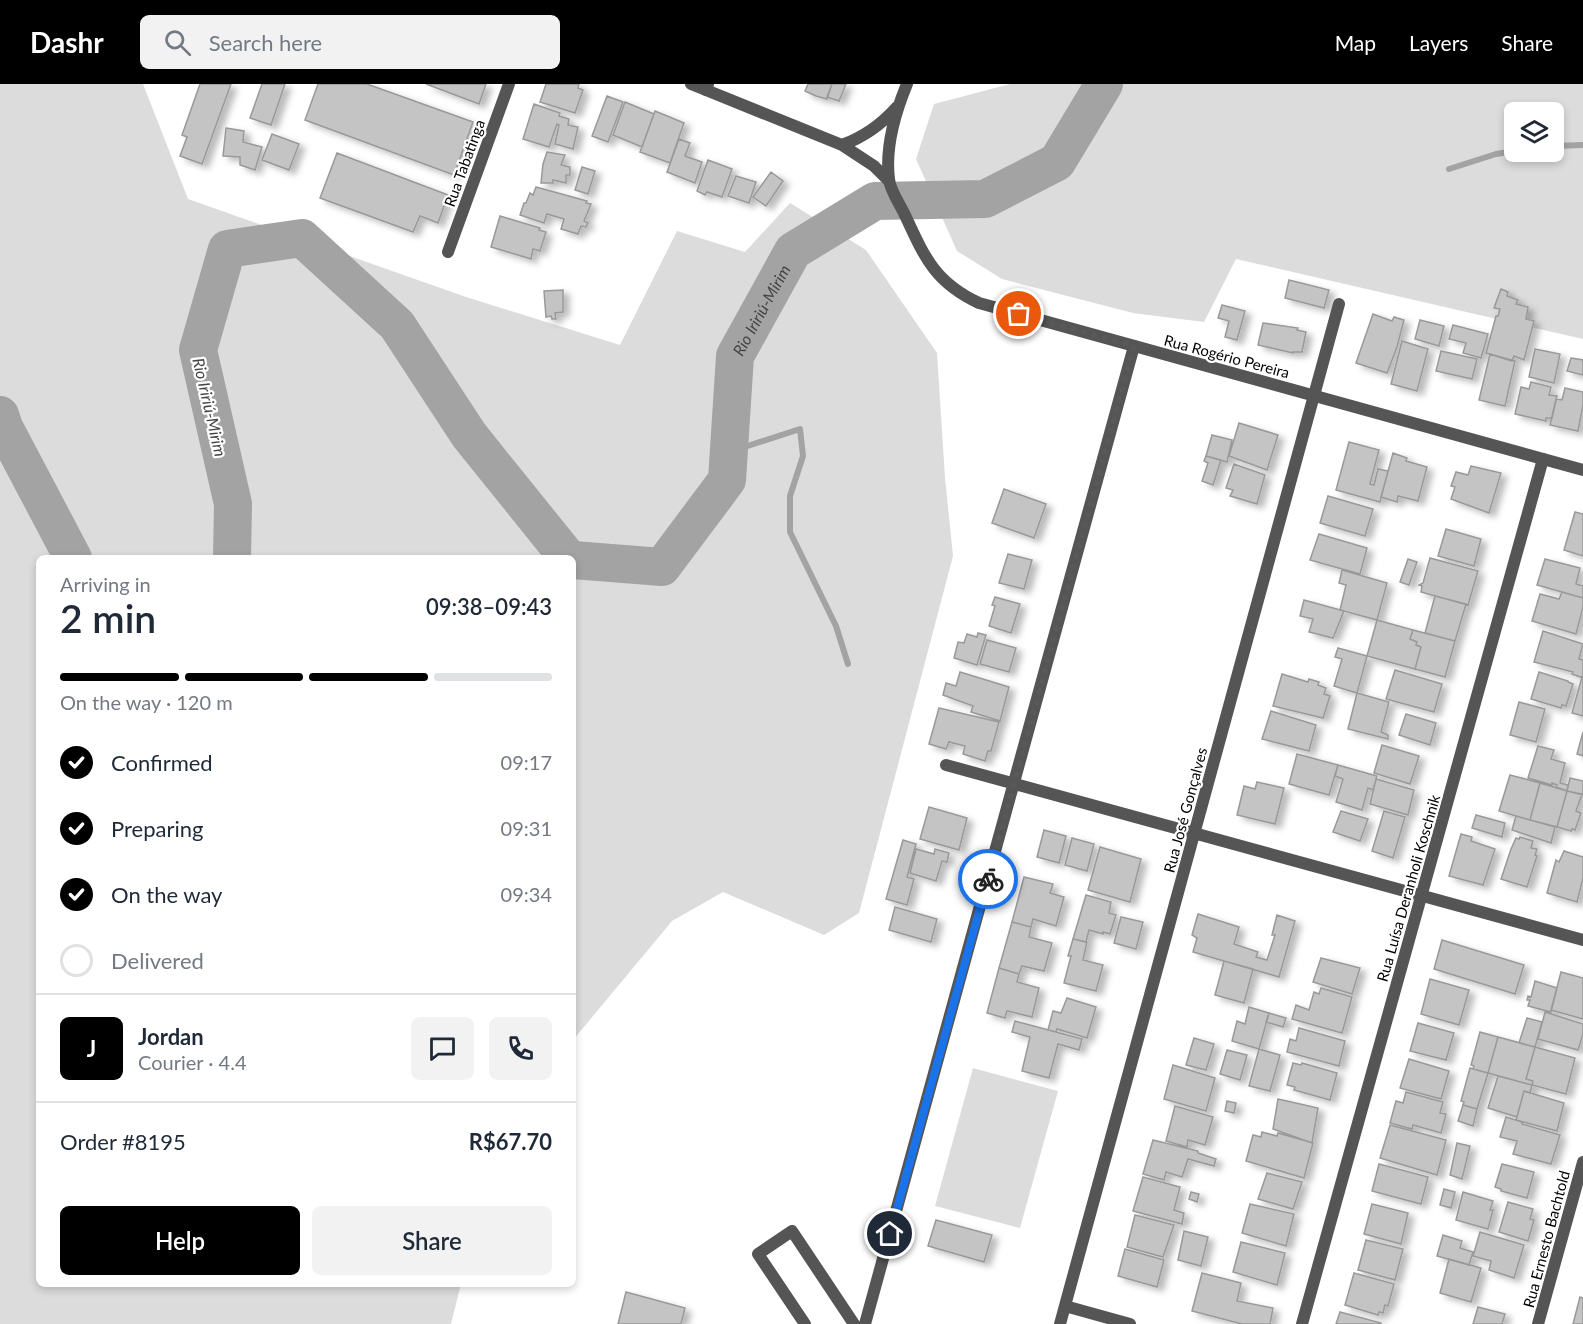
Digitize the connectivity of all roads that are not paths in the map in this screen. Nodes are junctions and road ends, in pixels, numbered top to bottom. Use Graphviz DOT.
graph roads {
  1 [pos="509,84"];
  2 [pos="691,84"];
  3 [pos="907,84"];
  4 [pos="707,87"];
  5 [pos="898,106"];
  6 [pos="842,146"];
  7 [pos="890,183"];
  8 [pos="448,252"];
  9 [pos="1339,304"];
  10 [pos="1134,346"];
  11 [pos="1314,396"];
  12 [pos="1543,459"];
  13 [pos="1583,470"];
  14 [pos="946,765"];
  15 [pos="1014,784"];
  16 [pos="1194,833"];
  17 [pos="1422,896"];
  18 [pos="1583,940"];
  19 [pos="1583,1162"];
  20 [pos="1065,1306"];
  21 [pos="805,1324"];
  22 [pos="854,1324"];
  23 [pos="865,1324"];
  24 [pos="1060,1324"];
  25 [pos="1130,1324"];
  26 [pos="1302,1324"];
  27 [pos="1538,1324"];
  1 -- 8 [label="street, Rua Tabatinga"];
  2 -- 4 [label="street"];
  3 -- 5 [label="street"];
  4 -- 6 [label="street"];
  5 -- 6 [label="street"];
  5 -- 7 [label="street"];
  6 -- 7 [label="street"];
  7 -- 10 [label="street, Rua Rogério Pereira"];
  9 -- 11 [label="street, Rua José Gonçalves"];
  10 -- 11 [label="street, Rua Rogério Pereira"];
  10 -- 15 [label="street"];
  11 -- 12 [label="street, Rua Rogério Pereira"];
  11 -- 16 [label="street, Rua José Gonçalves"];
  12 -- 13 [label="street, Rua Rogério Pereira"];
  12 -- 17 [label="street, Rua Luísa Deranholi Koschnik"];
  14 -- 15 [label="street"];
  15 -- 16 [label="street"];
  15 -- 23 [label="street"];
  16 -- 17 [label="street"];
  16 -- 20 [label="street, Rua José Gonçalves"];
  17 -- 18 [label="street"];
  17 -- 26 [label="street, Rua Luísa Deranholi Koschnik"];
  19 -- 27 [label="street, Rua Ernesto Bachtold"];
  20 -- 24 [label="street, Rua José Gonçalves"];
  20 -- 25 [label="street"];
  21 -- 22 [label="street"];
}
